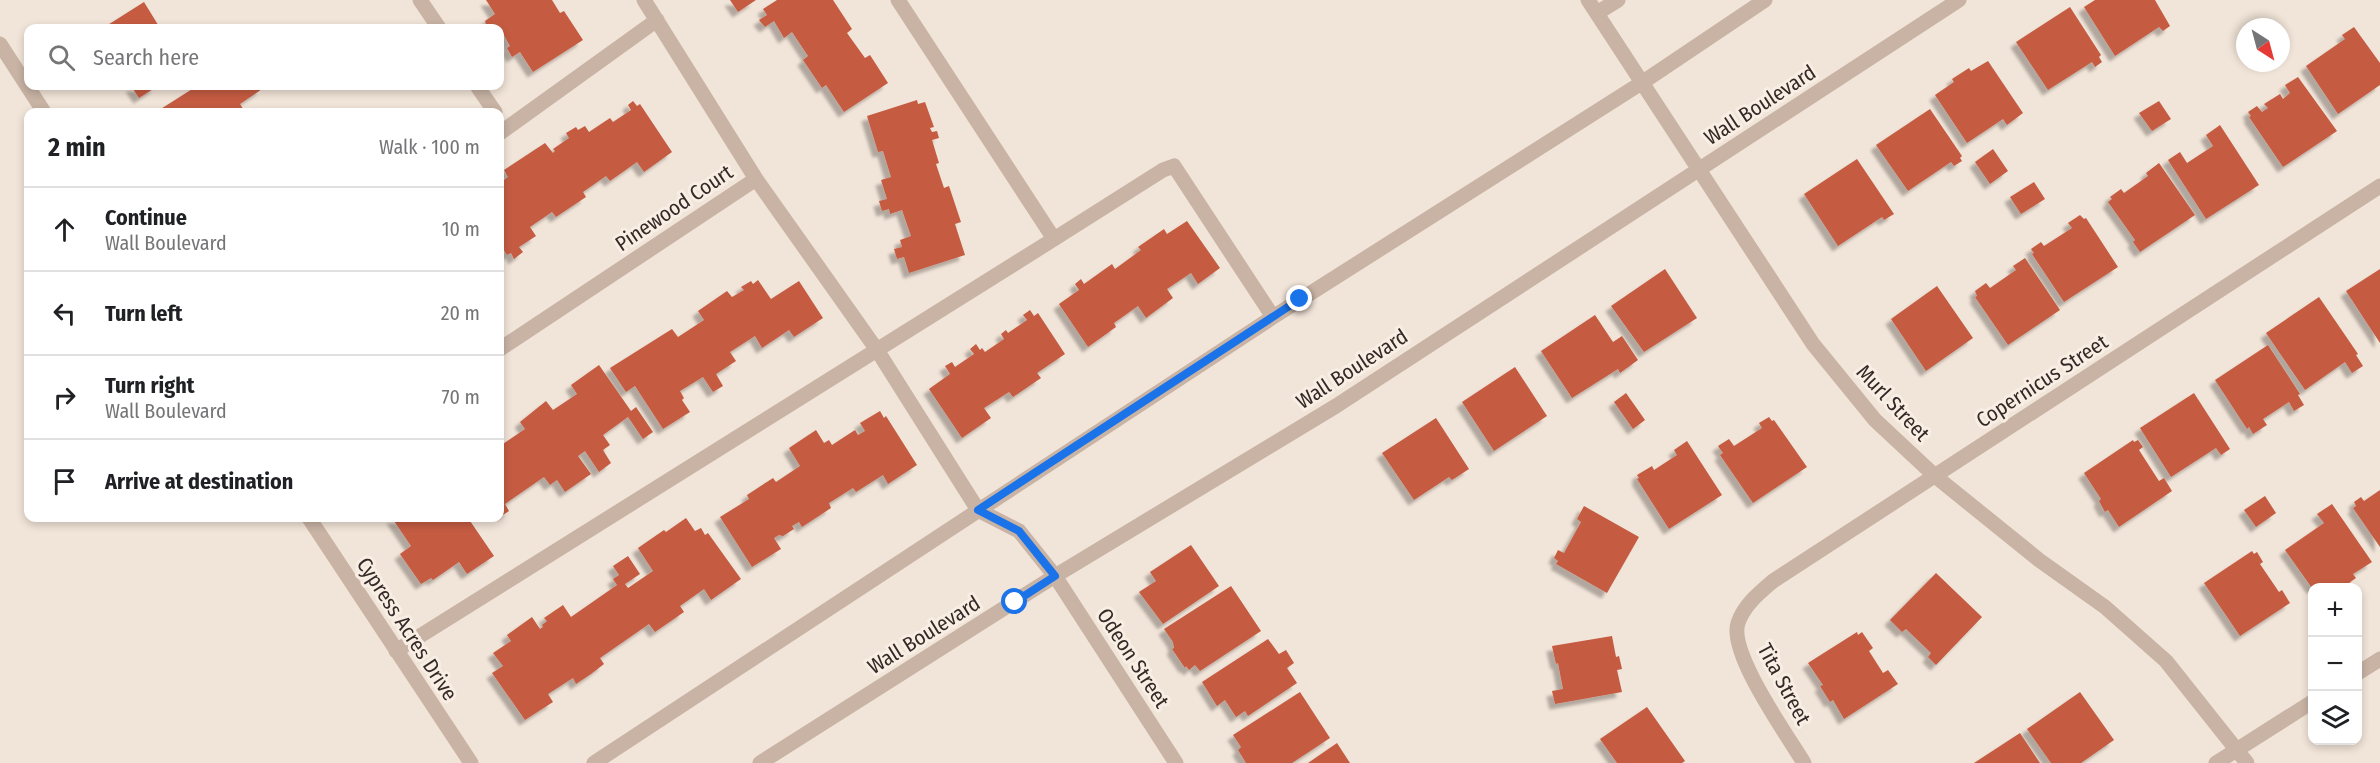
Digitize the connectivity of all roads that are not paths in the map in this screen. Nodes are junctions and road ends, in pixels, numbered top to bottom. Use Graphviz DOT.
graph roads {
  1 [pos="420,0"];
  2 [pos="644,0"];
  3 [pos="898,0"];
  4 [pos="1588,0"];
  5 [pos="1618,0"];
  6 [pos="1765,0"];
  7 [pos="1959,0"];
  8 [pos="1597,13"];
  9 [pos="657,20"];
  10 [pos="436,24"];
  11 [pos="0,44"];
  12 [pos="24,80"];
  13 [pos="1643,82"];
  14 [pos="30,90"];
  15 [pos="480,90"];
  16 [pos="42,108"];
  17 [pos="492,108"];
  18 [pos="504,125"];
  19 [pos="1698,171"];
  20 [pos="756,179"];
  21 [pos="2380,186"];
  22 [pos="1054,238"];
  23 [pos="1273,317"];
  24 [pos="504,346"];
  25 [pos="877,350"];
  26 [pos="1935,476"];
  27 [pos="978,510"];
  28 [pos="312,522"];
  29 [pos="1055,576"];
  30 [pos="1738,622"];
  31 [pos="396,651"];
  32 [pos="2380,659"];
  33 [pos="2362,671"];
  34 [pos="2308,705"];
  35 [pos="2238,749"];
  36 [pos="471,763"];
  37 [pos="594,763"];
  38 [pos="760,763"];
  39 [pos="1176,763"];
  40 [pos="1804,763"];
  41 [pos="2216,763"];
  42 [pos="2247,763"];
  1 -- 10 [label="street"];
  2 -- 9 [label="street, Pinewood Court"];
  3 -- 22 [label="street"];
  4 -- 8 [label="street, Murl Street"];
  5 -- 8 [label="street"];
  6 -- 13 [label="street"];
  7 -- 19 [label="street, Wall Boulevard"];
  8 -- 13 [label="street, Murl Street"];
  9 -- 18 [label="street"];
  9 -- 20 [label="street, Pinewood Court"];
  11 -- 12 [label="street"];
  13 -- 19 [label="street, Murl Street"];
  13 -- 23 [label="street"];
  14 -- 16 [label="street"];
  15 -- 17 [label="street"];
  19 -- 26 [label="street, Murl Street"];
  19 -- 29 [label="street, Wall Boulevard"];
  20 -- 24 [label="street, Pinewood Court"];
  20 -- 25 [label="street"];
  21 -- 26 [label="street, Copernicus Street"];
  22 -- 23 [label="street"];
  22 -- 25 [label="street"];
  23 -- 27 [label="street"];
  25 -- 27 [label="street"];
  25 -- 31 [label="street"];
  26 -- 30 [label="street, Copernicus Street"];
  26 -- 35 [label="street, Murl Street"];
  27 -- 29 [label="street, Odeon Street"];
  27 -- 37 [label="street"];
  28 -- 31 [label="street, Cypress Acres Drive"];
  29 -- 38 [label="street, Wall Boulevard"];
  29 -- 39 [label="street, Odeon Street"];
  30 -- 40 [label="street, Tita Street"];
  31 -- 36 [label="street, Cypress Acres Drive"];
  32 -- 33 [label="street"];
  34 -- 35 [label="street"];
  35 -- 41 [label="street"];
  35 -- 42 [label="street, Murl Street"];
}
